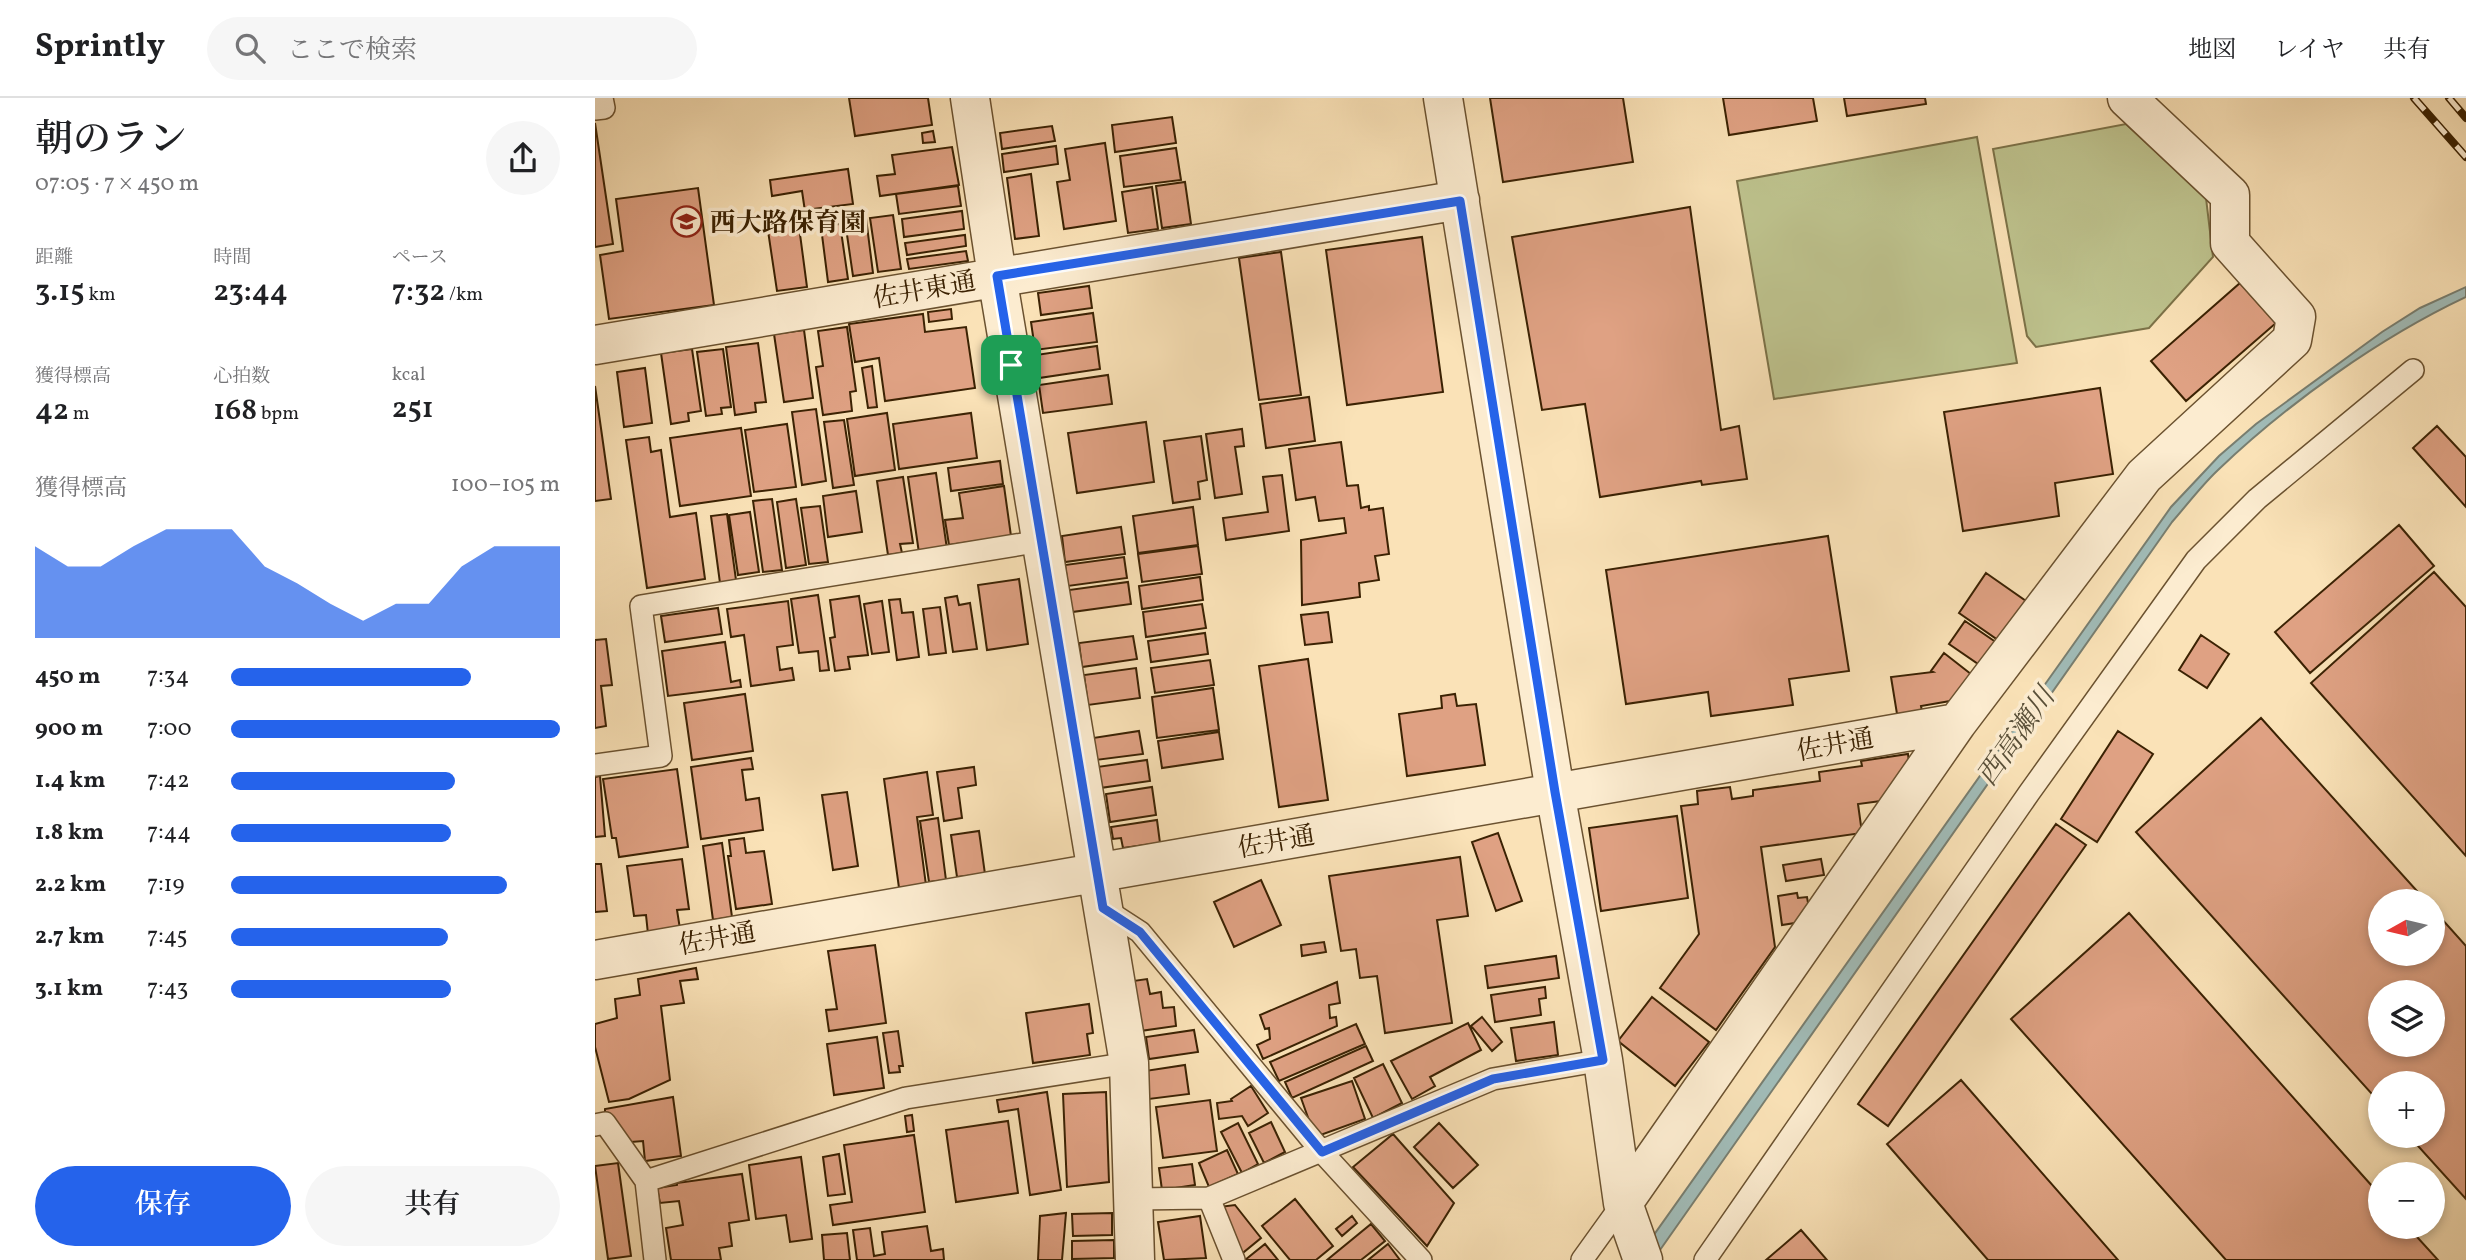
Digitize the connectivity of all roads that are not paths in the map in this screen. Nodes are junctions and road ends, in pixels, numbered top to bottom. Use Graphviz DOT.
graph roads {
  1 [pos="602,98"];
  2 [pos="970,98"];
  3 [pos="1443,98"];
  4 [pos="2127,98"];
  5 [pos="595,109"];
  6 [pos="1460,201"];
  7 [pos="997,276"];
  8 [pos="595,345"];
  9 [pos="2413,370"];
  10 [pos="1041,541"];
  11 [pos="1957,723"];
  12 [pos="595,765"];
  13 [pos="1555,792"];
  14 [pos="1100,890"];
  15 [pos="595,960"];
  16 [pos="1603,1060"];
  17 [pos="1129,1063"];
  18 [pos="595,1125"];
  19 [pos="1322,1152"];
  20 [pos="646,1181"];
  21 [pos="1209,1198"];
  22 [pos="1133,1199"];
  23 [pos="1623,1203"];
  24 [pos="655,1260"];
  25 [pos="1135,1260"];
  26 [pos="1234,1260"];
  27 [pos="1421,1260"];
  28 [pos="1582,1260"];
  29 [pos="1643,1260"];
  30 [pos="1705,1260"];
  1 -- 5 [label="lane"];
  2 -- 7 [label="street"];
  3 -- 6 [label="street"];
  4 -- 11 [label="street"];
  6 -- 7 [label="street, 佐井東通"];
  6 -- 13 [label="street"];
  7 -- 8 [label="street, 佐井東通"];
  7 -- 10 [label="street"];
  9 -- 30 [label="lane"];
  10 -- 12 [label="lane"];
  10 -- 14 [label="street"];
  11 -- 13 [label="street, 佐井通"];
  11 -- 23 [label="street"];
  13 -- 14 [label="street, 佐井通"];
  13 -- 16 [label="street"];
  14 -- 15 [label="street, 佐井通"];
  14 -- 17 [label="street"];
  14 -- 19 [label="lane"];
  16 -- 19 [label="lane"];
  16 -- 23 [label="street"];
  17 -- 20 [label="lane"];
  17 -- 22 [label="street"];
  18 -- 20 [label="lane"];
  19 -- 21 [label="lane"];
  19 -- 27 [label="lane"];
  20 -- 24 [label="lane"];
  21 -- 22 [label="lane"];
  21 -- 26 [label="lane"];
  22 -- 25 [label="street"];
  23 -- 28 [label="lane"];
  23 -- 29 [label="street"];
}
